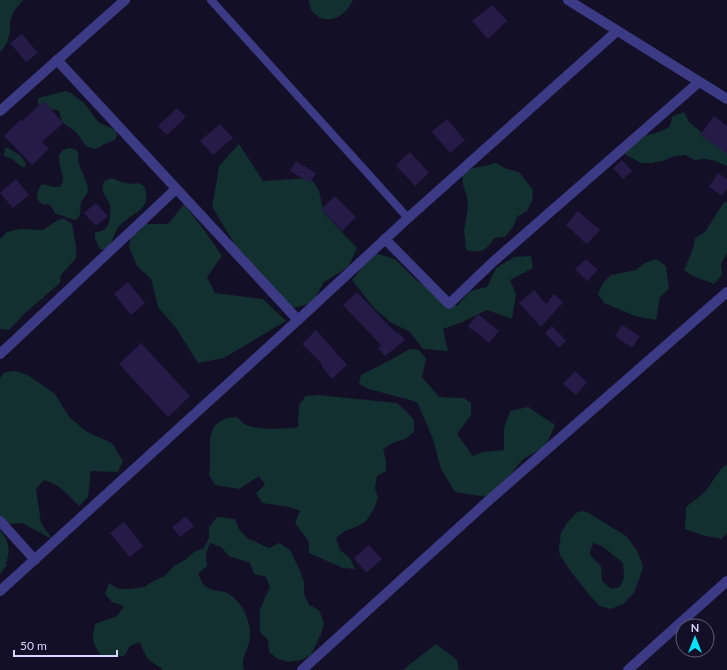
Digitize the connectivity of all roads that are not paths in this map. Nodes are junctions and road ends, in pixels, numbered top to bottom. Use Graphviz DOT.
graph roads {
  1 [pos="125,0"];
  2 [pos="211,0"];
  3 [pos="568,0"];
  4 [pos="617,30"];
  5 [pos="57,60"];
  6 [pos="699,82"];
  7 [pos="727,99"];
  8 [pos="0,111"];
  9 [pos="176,189"];
  10 [pos="408,218"];
  11 [pos="385,239"];
  12 [pos="727,292"];
  13 [pos="298,320"];
  14 [pos="0,354"];
  15 [pos="0,521"];
  16 [pos="35,560"];
  17 [pos="727,581"];
  18 [pos="0,591"];
  19 [pos="302,670"];
  20 [pos="628,670"];
  1 -- 5 [label="street"];
  2 -- 10 [label="lane"];
  3 -- 4 [label="street"];
  4 -- 6 [label="street"];
  4 -- 10 [label="street"];
  5 -- 8 [label="street"];
  5 -- 9 [label="street"];
  6 -- 7 [label="street"];
  6 -- 11 [label="street"];
  9 -- 13 [label="street"];
  9 -- 14 [label="street"];
  10 -- 11 [label="street"];
  11 -- 13 [label="street"];
  12 -- 19 [label="street"];
  13 -- 16 [label="street"];
  15 -- 16 [label="street"];
  16 -- 18 [label="street"];
  17 -- 20 [label="street"];
}
